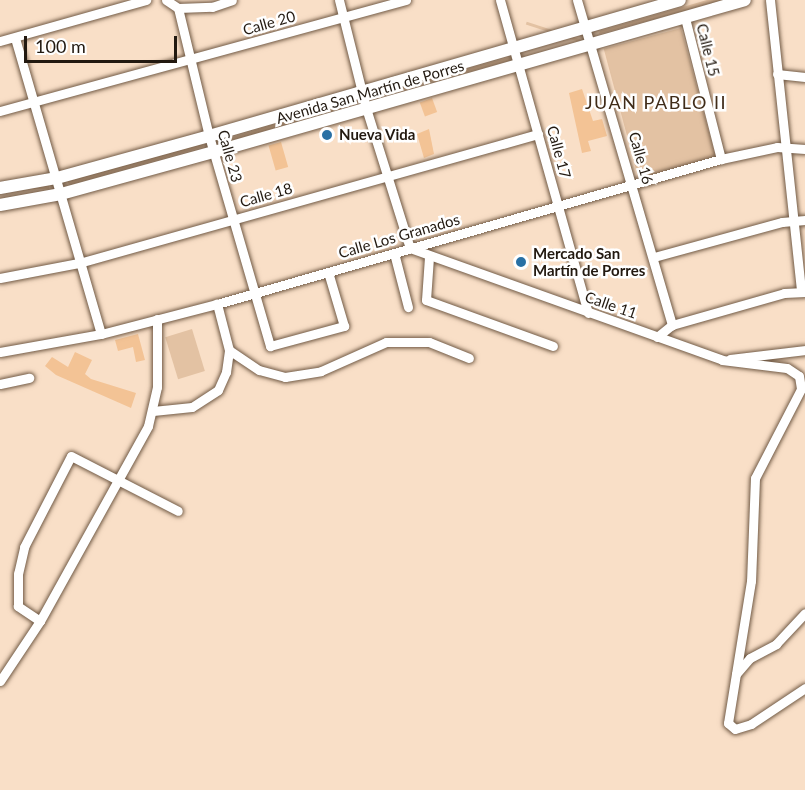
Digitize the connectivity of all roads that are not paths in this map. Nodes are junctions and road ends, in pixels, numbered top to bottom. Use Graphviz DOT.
graph roads {
  1 [pos="146,0"];
  2 [pos="166,0"];
  3 [pos="232,0"];
  4 [pos="339,0"];
  5 [pos="406,0"];
  6 [pos="500,0"];
  7 [pos="577,0"];
  8 [pos="680,0"];
  9 [pos="745,0"];
  10 [pos="770,0"];
  11 [pos="648,4"];
  12 [pos="178,8"];
  13 [pos="341,18"];
  14 [pos="685,18"];
  15 [pos="584,28"];
  16 [pos="1,38"];
  17 [pos="15,38"];
  18 [pos="593,46"];
  19 [pos="514,48"];
  20 [pos="189,62"];
  21 [pos="519,67"];
  22 [pos="777,74"];
  23 [pos="805,77"];
  24 [pos="362,91"];
  25 [pos="34,104"];
  26 [pos="366,108"];
  27 [pos="0,111"];
  28 [pos="538,134"];
  29 [pos="209,136"];
  30 [pos="785,146"];
  31 [pos="805,149"];
  32 [pos="214,152"];
  33 [pos="721,159"];
  34 [pos="386,177"];
  35 [pos="57,178"];
  36 [pos="633,184"];
  37 [pos="0,188"];
  38 [pos="61,194"];
  39 [pos="0,205"];
  40 [pos="558,206"];
  41 [pos="792,219"];
  42 [pos="233,220"];
  43 [pos="805,220"];
  44 [pos="410,248"];
  45 [pos="394,253"];
  46 [pos="429,256"];
  47 [pos="654,257"];
  48 [pos="79,263"];
  49 [pos="328,272"];
  50 [pos="0,278"];
  51 [pos="803,291"];
  52 [pos="254,293"];
  53 [pos="217,304"];
  54 [pos="408,307"];
  55 [pos="588,313"];
  56 [pos="157,319"];
  57 [pos="672,325"];
  58 [pos="101,334"];
  59 [pos="657,337"];
  60 [pos="554,346"];
  61 [pos="229,350"];
  62 [pos="805,350"];
  63 [pos="0,352"];
  64 [pos="469,358"];
  65 [pos="722,360"];
  66 [pos="29,378"];
  67 [pos="0,384"];
  68 [pos="153,411"];
  69 [pos="118,477"];
  70 [pos="178,511"];
  71 [pos="805,613"];
  72 [pos="40,621"];
  73 [pos="733,676"];
  74 [pos="0,681"];
  75 [pos="805,688"];
  1 -- 17 [label="street"];
  2 -- 12 [label="street"];
  3 -- 12 [label="street"];
  4 -- 13 [label="street"];
  5 -- 13 [label="street, Calle 20"];
  6 -- 19 [label="street, Calle 17"];
  7 -- 15 [label="street, Calle 16"];
  8 -- 11 [label="main road, Avenida San Martín de Porres"];
  9 -- 14 [label="main road, Avenida San Martín de Porres"];
  10 -- 22 [label="street"];
  11 -- 15 [label="main road, Avenida San Martín de Porres"];
  12 -- 20 [label="street, Calle 23"];
  13 -- 20 [label="street, Calle 20"];
  13 -- 24 [label="street"];
  14 -- 18 [label="main road, Avenida San Martín de Porres"];
  14 -- 33 [label="street, Calle 15"];
  15 -- 18 [label="street, Calle 16"];
  15 -- 19 [label="main road, Avenida San Martín de Porres"];
  16 -- 17 [label="street"];
  17 -- 25 [label="street"];
  18 -- 21 [label="main road, Avenida San Martín de Porres"];
  18 -- 36 [label="street, Calle 16"];
  19 -- 21 [label="street, Calle 17"];
  19 -- 24 [label="main road, Avenida San Martín de Porres"];
  20 -- 25 [label="street, Calle 20"];
  20 -- 29 [label="street, Calle 23"];
  21 -- 26 [label="main road, Avenida San Martín de Porres"];
  21 -- 28 [label="street, Calle 17"];
  22 -- 23 [label="street"];
  22 -- 30 [label="street"];
  24 -- 26 [label="street"];
  24 -- 29 [label="main road, Avenida San Martín de Porres"];
  25 -- 27 [label="street, Calle 20"];
  25 -- 35 [label="street"];
  26 -- 32 [label="main road, Avenida San Martín de Porres"];
  26 -- 34 [label="street"];
  28 -- 34 [label="street, Calle 18"];
  28 -- 40 [label="street, Calle 17"];
  29 -- 32 [label="street, Calle 23"];
  29 -- 35 [label="main road, Avenida San Martín de Porres"];
  30 -- 31 [label="street, Calle Los Granados"];
  30 -- 33 [label="street, Calle Los Granados"];
  30 -- 41 [label="street"];
  32 -- 38 [label="main road, Avenida San Martín de Porres"];
  32 -- 42 [label="street, Calle 23"];
  33 -- 36 [label="street, Calle Los Granados"];
  34 -- 42 [label="street, Calle 18"];
  34 -- 44 [label="street"];
  35 -- 37 [label="main road, Avenida San Martín de Porres"];
  35 -- 38 [label="street"];
  36 -- 40 [label="street, Calle Los Granados"];
  36 -- 47 [label="street, Calle 16"];
  38 -- 39 [label="main road, Avenida San Martín de Porres"];
  38 -- 48 [label="street"];
  40 -- 44 [label="street, Calle Los Granados"];
  40 -- 55 [label="street, Calle 17"];
  41 -- 43 [label="street"];
  41 -- 47 [label="street"];
  41 -- 51 [label="street"];
  42 -- 48 [label="street, Calle 18"];
  42 -- 52 [label="street, Calle 23"];
  44 -- 45 [label="street, Calle Los Granados"];
  44 -- 46 [label="street, Calle 11"];
  45 -- 49 [label="street, Calle Los Granados"];
  45 -- 54 [label="street"];
  46 -- 55 [label="street, Calle 11"];
  46 -- 60 [label="street"];
  47 -- 57 [label="street, Calle 16"];
  48 -- 50 [label="street, Calle 18"];
  48 -- 58 [label="street"];
  49 -- 52 [label="street, Calle Los Granados"];
  49 -- 52 [label="street, Calle 23"];
  51 -- 57 [label="street"];
  52 -- 53 [label="street, Calle Los Granados"];
  53 -- 56 [label="street, Calle Los Granados"];
  53 -- 61 [label="street"];
  55 -- 59 [label="street, Calle 11"];
  56 -- 58 [label="street, Calle Los Granados"];
  56 -- 68 [label="street"];
  57 -- 59 [label="street"];
  58 -- 63 [label="street, Calle Los Granados"];
  59 -- 65 [label="street, Calle 11"];
  61 -- 64 [label="street"];
  61 -- 68 [label="street"];
  62 -- 65 [label="street"];
  65 -- 73 [label="street, Calle 11"];
  66 -- 67 [label="street"];
  68 -- 69 [label="street"];
  69 -- 70 [label="street"];
  69 -- 72 [label="street"];
  69 -- 72 [label="street"];
  71 -- 73 [label="street"];
  72 -- 74 [label="street"];
  73 -- 75 [label="street"];
}
